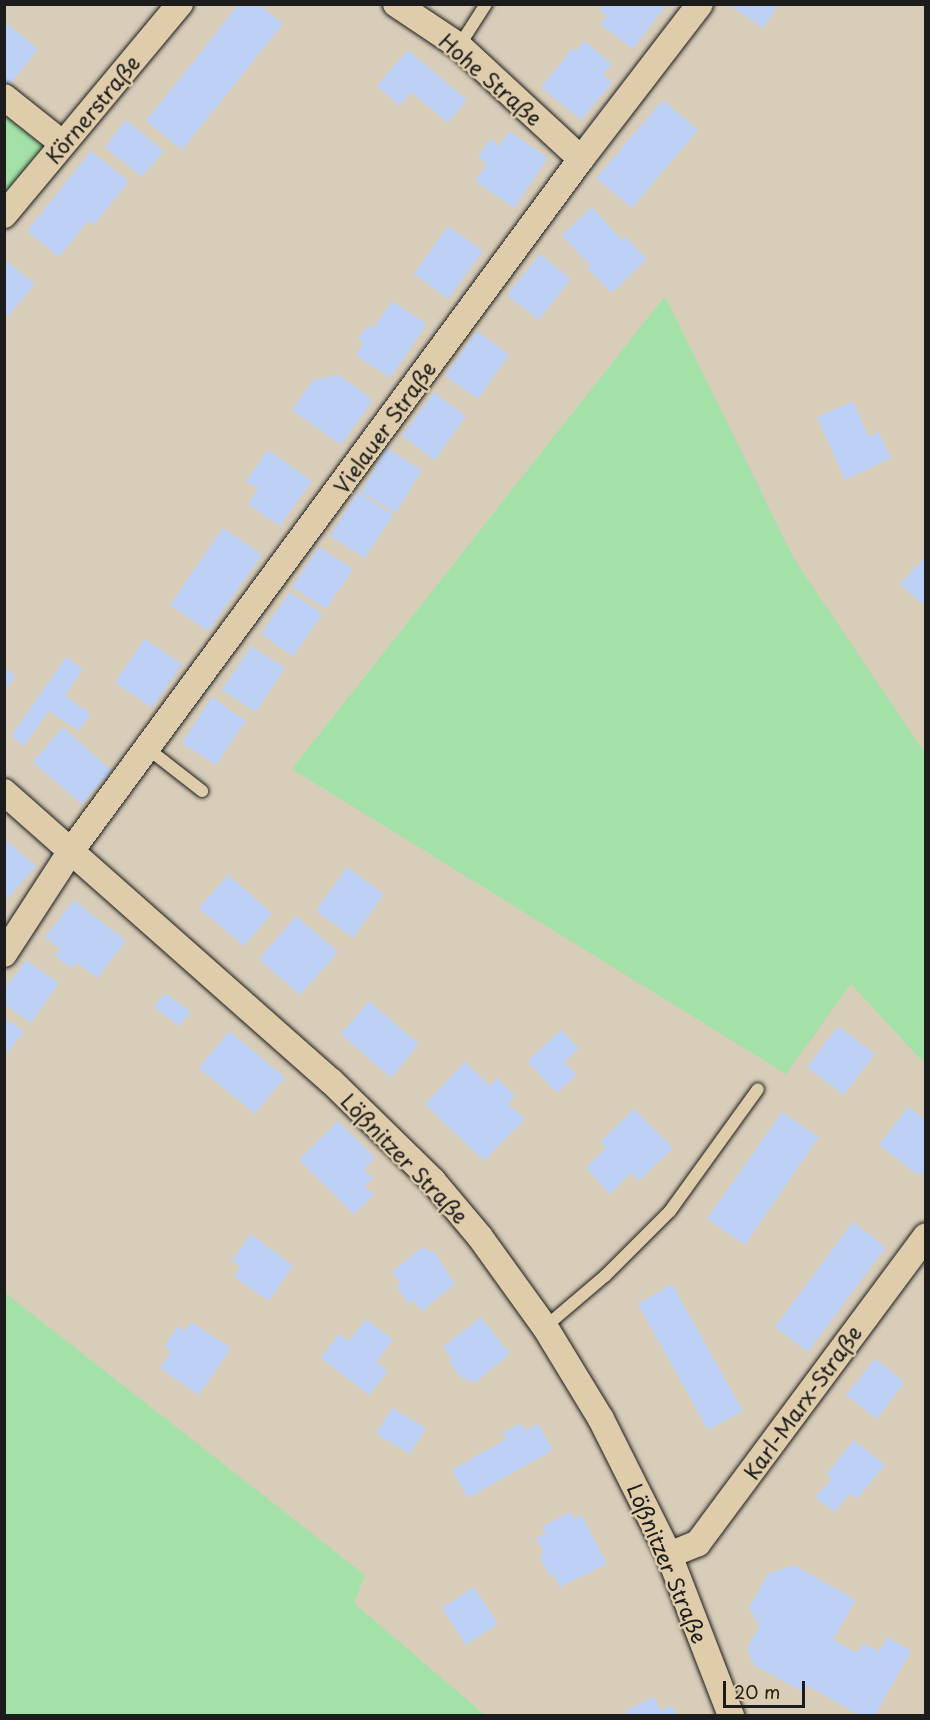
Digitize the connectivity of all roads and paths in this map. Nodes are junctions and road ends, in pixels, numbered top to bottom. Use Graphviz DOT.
graph roads {
  1 [pos="180,4"];
  2 [pos="396,4"];
  3 [pos="486,4"];
  4 [pos="700,4"];
  5 [pos="459,46"];
  6 [pos="4,97"];
  7 [pos="63,144"];
  8 [pos="580,159"];
  9 [pos="4,214"];
  10 [pos="147,748"];
  11 [pos="202,791"];
  12 [pos="4,792"];
  13 [pos="72,851"];
  14 [pos="4,954"];
  15 [pos="758,1089"];
  16 [pos="926,1236"];
  17 [pos="545,1327"];
  18 [pos="669,1555"];
  19 [pos="731,1716"];
  1 -- 7 [label="street, Körnerstraße"];
  2 -- 5 [label="street, Hohe Straße"];
  3 -- 5 [label="lane"];
  4 -- 8 [label="street, Vielauer Straße"];
  5 -- 8 [label="street, Hohe Straße"];
  6 -- 7 [label="street"];
  7 -- 9 [label="street, Körnerstraße"];
  8 -- 10 [label="street, Vielauer Straße"];
  10 -- 11 [label="lane"];
  10 -- 13 [label="street, Vielauer Straße"];
  12 -- 13 [label="street, Lößnitzer Straße"];
  13 -- 14 [label="street, Vielauer Straße"];
  13 -- 17 [label="street, Lößnitzer Straße"];
  15 -- 17 [label="lane"];
  16 -- 18 [label="street, Karl-Marx-Straße"];
  17 -- 18 [label="street, Lößnitzer Straße"];
  18 -- 19 [label="street, Lößnitzer Straße"];
}
